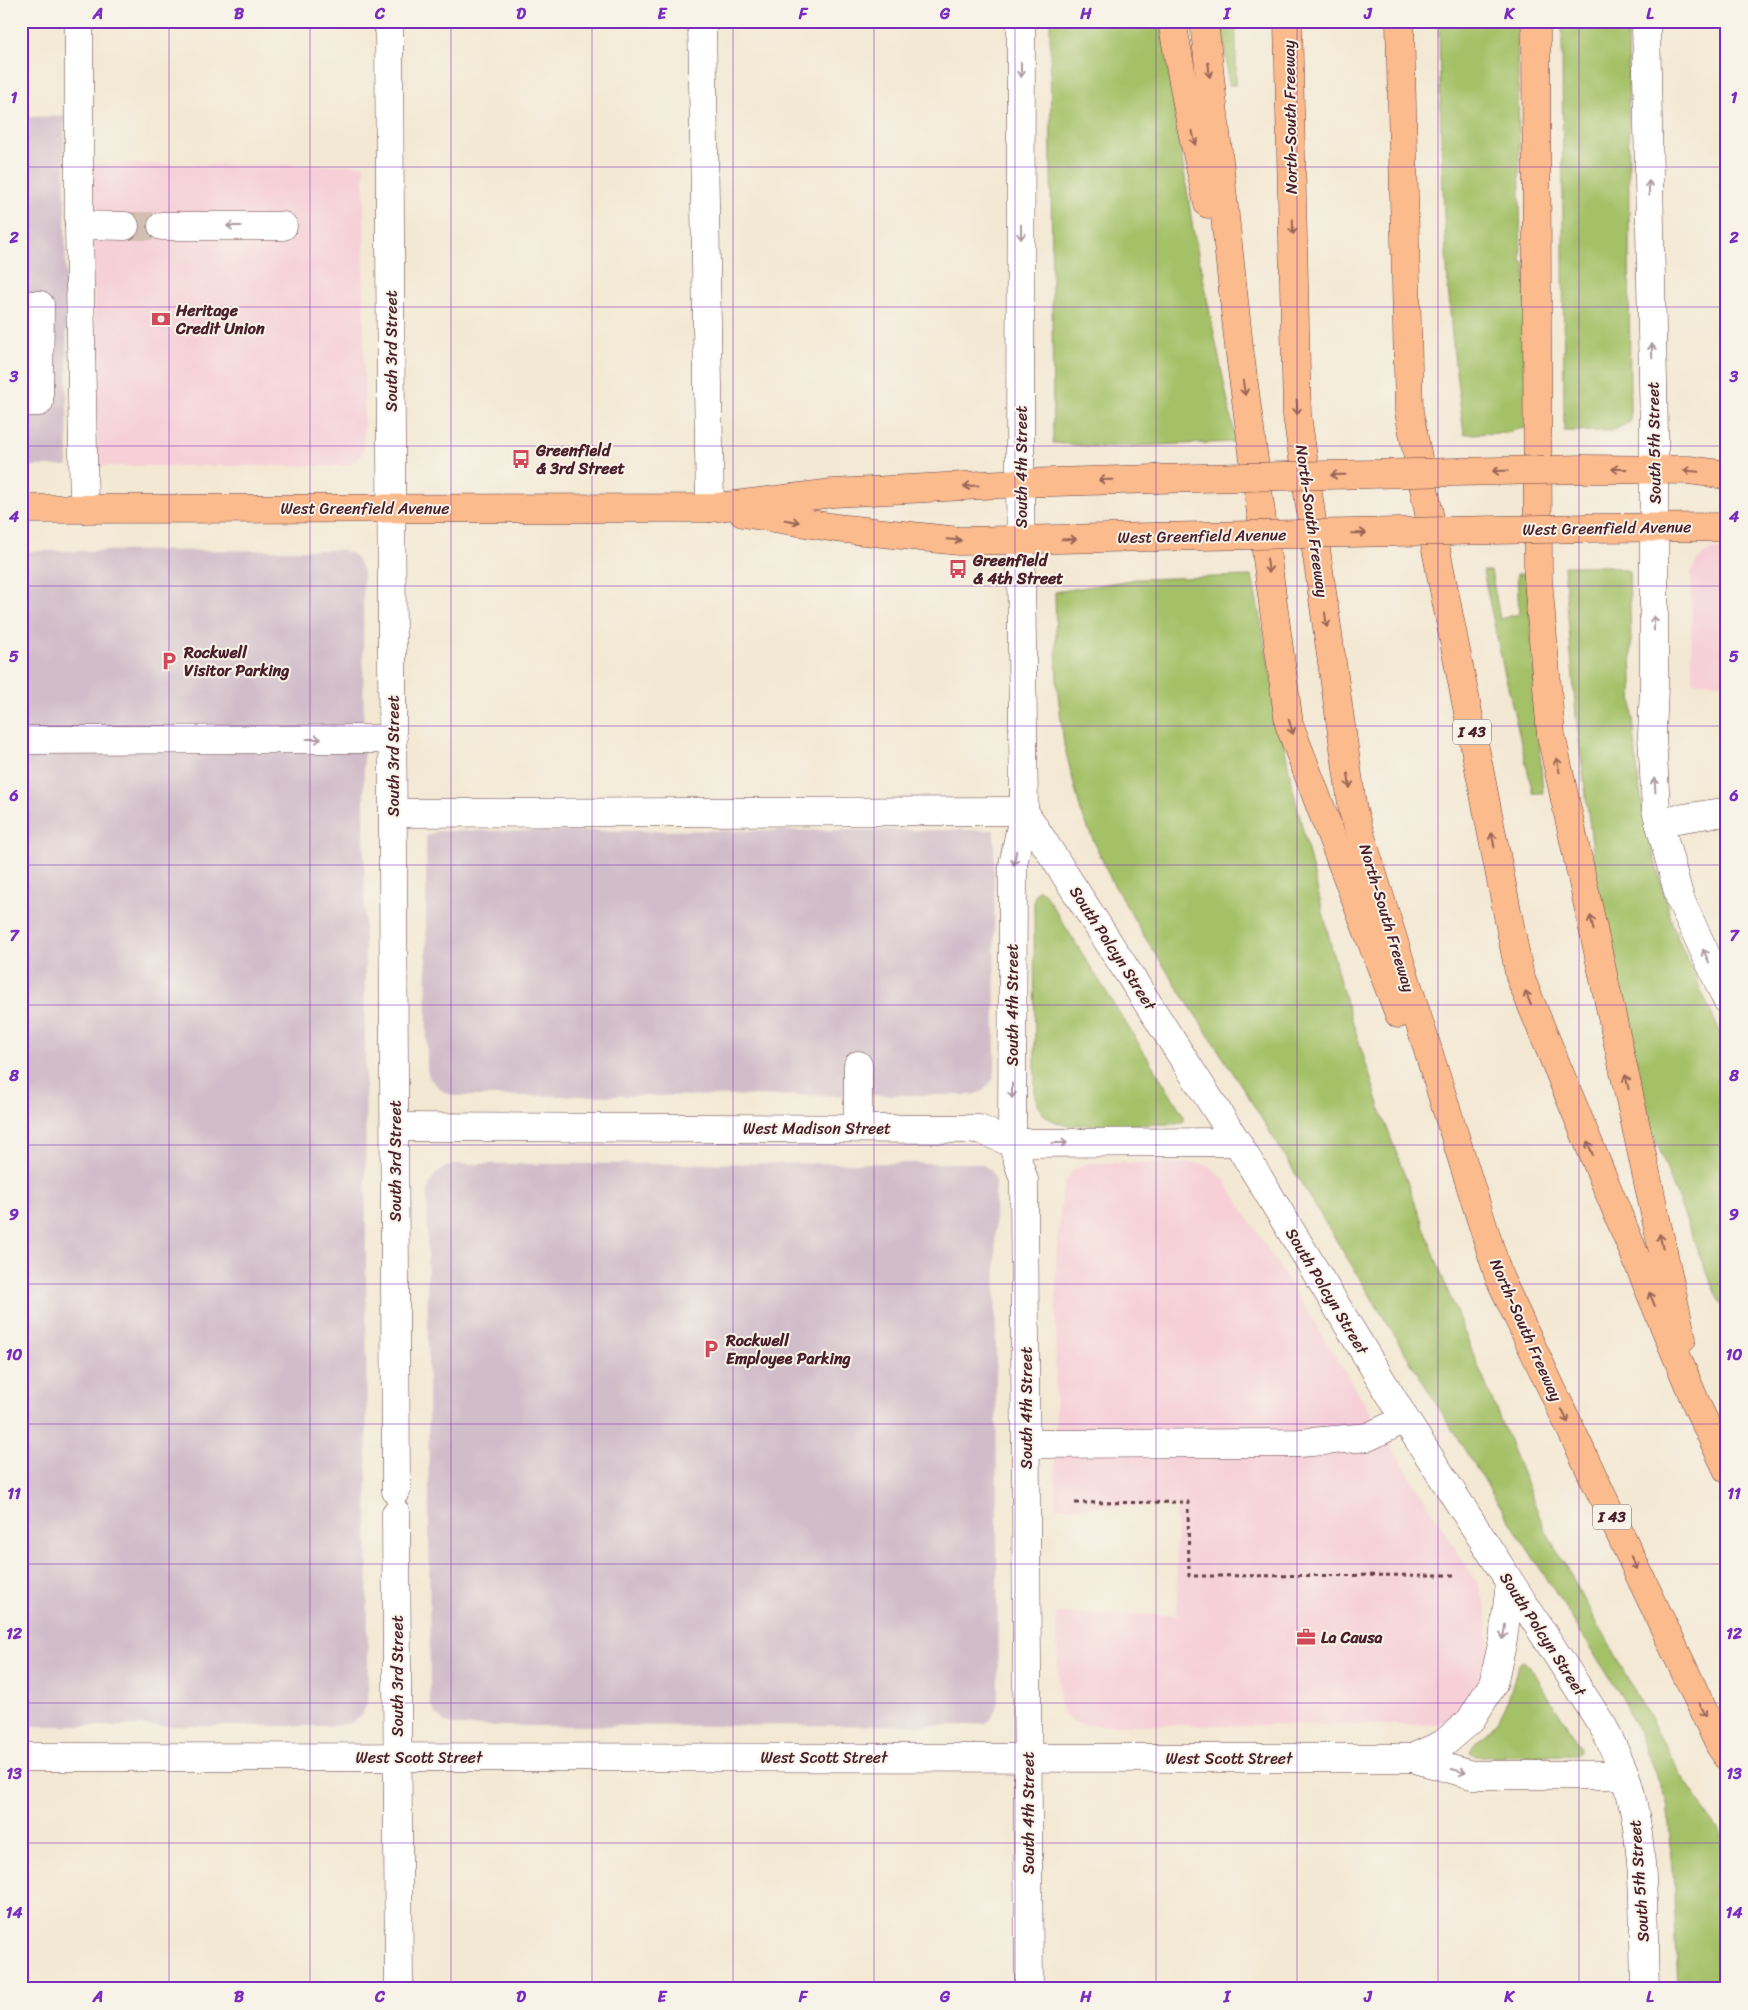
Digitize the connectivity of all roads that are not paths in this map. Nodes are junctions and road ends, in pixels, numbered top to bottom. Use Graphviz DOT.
graph roads {
  1 [pos="79,21"];
  2 [pos="389,21"];
  3 [pos="702,21"];
  4 [pos="1020,21"];
  5 [pos="1172,21"];
  6 [pos="1204,21"];
  7 [pos="1288,21"];
  8 [pos="1400,21"];
  9 [pos="1536,21"];
  10 [pos="1646,21"];
  11 [pos="79,225"];
  12 [pos="125,226"];
  13 [pos="162,226"];
  14 [pos="283,226"];
  15 [pos="21,305"];
  16 [pos="1239,346"];
  17 [pos="21,402"];
  18 [pos="1654,469"];
  19 [pos="1727,475"];
  20 [pos="1020,483"];
  21 [pos="392,508"];
  22 [pos="710,508"];
  23 [pos="21,509"];
  24 [pos="84,509"];
  25 [pos="1654,527"];
  26 [pos="1727,527"];
  27 [pos="1020,540"];
  28 [pos="393,738"];
  29 [pos="21,740"];
  30 [pos="1024,811"];
  31 [pos="393,813"];
  32 [pos="1727,813"];
  33 [pos="1659,822"];
  34 [pos="1727,1000"];
  35 [pos="858,1065"];
  36 [pos="395,1127"];
  37 [pos="858,1128"];
  38 [pos="1237,1142"];
  39 [pos="1012,1143"];
  40 [pos="1499,1277"];
  41 [pos="1698,1408"];
  42 [pos="1405,1419"];
  43 [pos="1026,1444"];
  44 [pos="1727,1469"];
  45 [pos="1510,1584"];
  46 [pos="1727,1756"];
  47 [pos="21,1757"];
  48 [pos="397,1757"];
  49 [pos="1027,1757"];
  50 [pos="1412,1758"];
  51 [pos="1625,1775"];
  52 [pos="399,1989"];
  53 [pos="1029,1989"];
  54 [pos="1646,1989"];
  1 -- 11 [label="street"];
  2 -- 21 [label="street, South 3rd Street"];
  3 -- 22 [label="street"];
  4 -- 20 [label="street, South 4th Street, one-way"];
  5 -- 16 [label="main road, one-way"];
  6 -- 16 [label="main road, one-way"];
  7 -- 40 [label="main road, North-South Freeway / I 43, one-way"];
  41 -- 8 [label="main road, I 43, one-way"];
  41 -- 9 [label="main road, one-way"];
  18 -- 10 [label="street, South 5th Street, one-way"];
  11 -- 12 [label="street"];
  11 -- 24 [label="street"];
  14 -- 13 [label="street, one-way"];
  15 -- 17 [label="street"];
  16 -- 40 [label="main road, one-way"];
  19 -- 18 [label="main road, West Greenfield Avenue, one-way"];
  18 -- 20 [label="main road, West Greenfield Avenue, one-way, bridge"];
  18 -- 25 [label="street, South 5th Street"];
  20 -- 22 [label="main road, West Greenfield Avenue, one-way"];
  20 -- 27 [label="street, South 4th Street"];
  21 -- 22 [label="main road, West Greenfield Avenue"];
  21 -- 24 [label="main road, West Greenfield Avenue"];
  21 -- 28 [label="street, South 3rd Street"];
  22 -- 27 [label="main road, West Greenfield Avenue, one-way"];
  23 -- 24 [label="main road, West Greenfield Avenue"];
  25 -- 26 [label="main road, West Greenfield Avenue"];
  27 -- 25 [label="main road, West Greenfield Avenue, one-way, bridge"];
  33 -- 25 [label="street, South 5th Street, one-way"];
  27 -- 30 [label="street, South 4th Street"];
  29 -- 28 [label="street, one-way"];
  28 -- 31 [label="street, South 3rd Street"];
  30 -- 31 [label="street"];
  30 -- 38 [label="street, South Polcyn Street"];
  30 -- 39 [label="street, South 4th Street, one-way"];
  31 -- 36 [label="street, South 3rd Street"];
  32 -- 33 [label="street"];
  34 -- 33 [label="street, South 5th Street, one-way"];
  35 -- 37 [label="street"];
  36 -- 37 [label="street, West Madison Street"];
  36 -- 48 [label="street, South 3rd Street"];
  37 -- 39 [label="street, West Madison Street"];
  39 -- 38 [label="street, West Madison Street, one-way"];
  38 -- 42 [label="street, South Polcyn Street"];
  39 -- 43 [label="street, South 4th Street"];
  40 -- 46 [label="main road, North-South Freeway / I 43, one-way"];
  41 -- 44 [label="main road, I 43"];
  42 -- 43 [label="street"];
  42 -- 45 [label="street, South Polcyn Street"];
  43 -- 49 [label="street, South 4th Street"];
  45 -- 50 [label="street, one-way"];
  45 -- 51 [label="street, South Polcyn Street"];
  47 -- 48 [label="street, West Scott Street"];
  48 -- 49 [label="street, West Scott Street"];
  48 -- 52 [label="street, South 3rd Street"];
  49 -- 50 [label="street, West Scott Street"];
  49 -- 53 [label="street, South 4th Street"];
  50 -- 51 [label="street, West Scott Street, one-way"];
  51 -- 54 [label="street, South 5th Street"];
}
